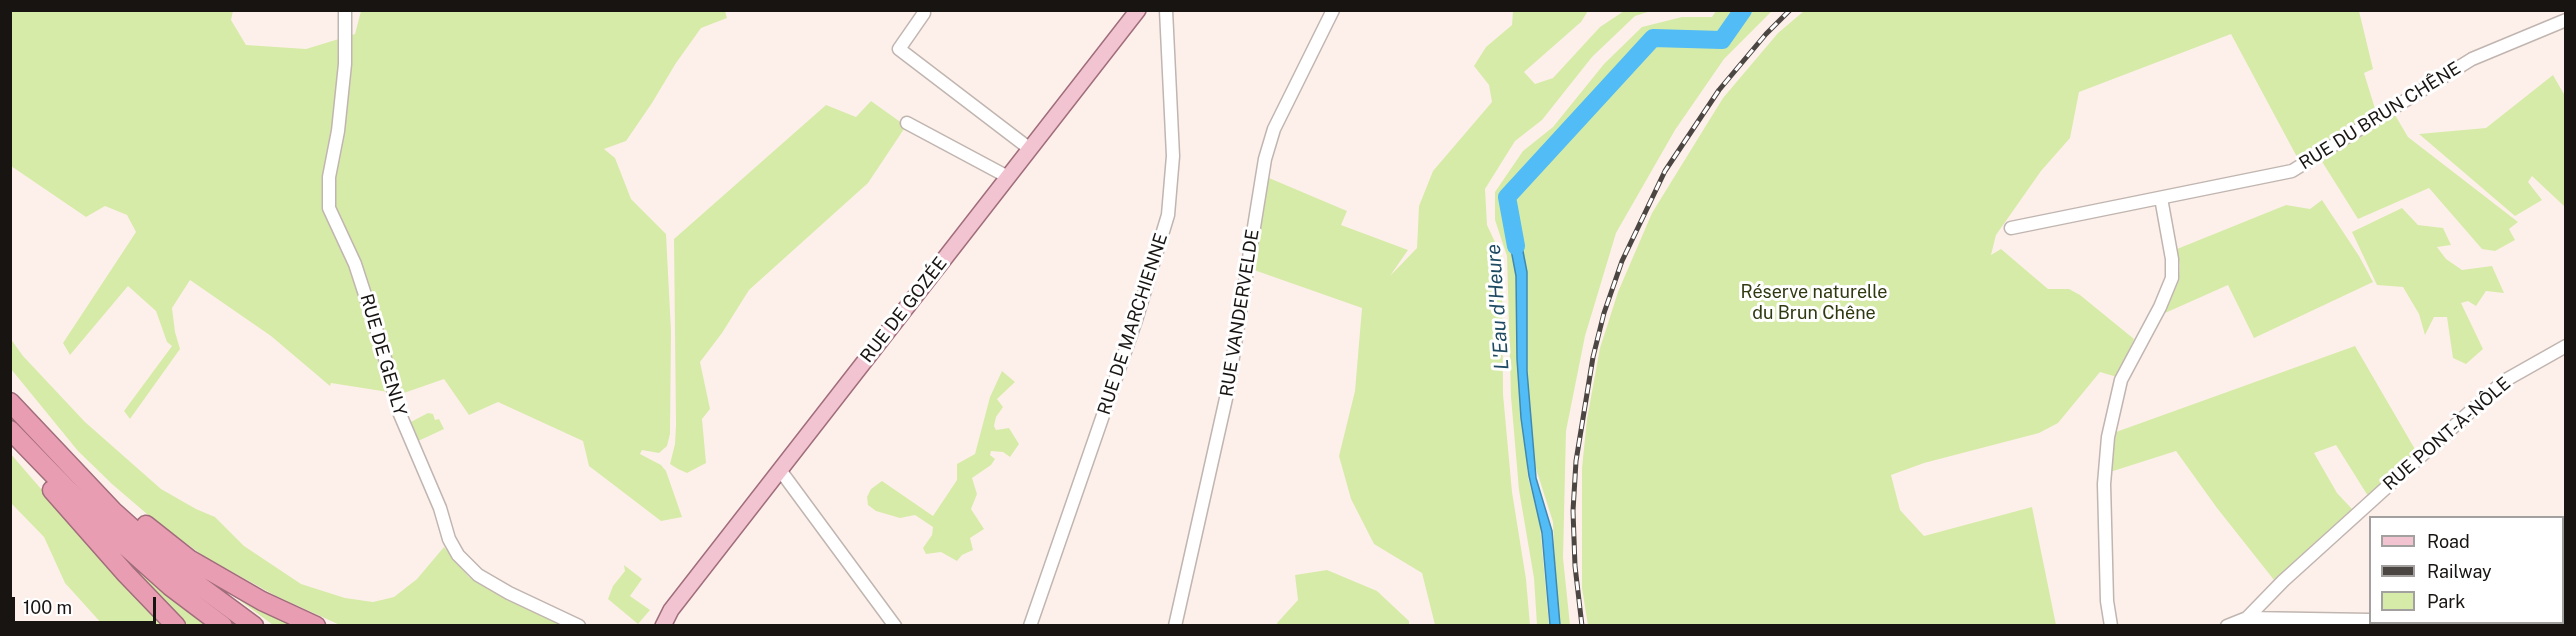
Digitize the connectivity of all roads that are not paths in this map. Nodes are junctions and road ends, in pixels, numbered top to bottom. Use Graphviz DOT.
graph roads {
  1 [pos="345,10"];
  2 [pos="1138,10"];
  3 [pos="1166,10"];
  4 [pos="1334,10"];
  5 [pos="924,13"];
  6 [pos="2565,20"];
  7 [pos="907,123"];
  8 [pos="1030,149"];
  9 [pos="1008,177"];
  10 [pos="2161,198"];
  11 [pos="2011,228"];
  12 [pos="2565,346"];
  13 [pos="10,402"];
  14 [pos="10,430"];
  15 [pos="10,437"];
  16 [pos="70,468"];
  17 [pos="780,470"];
  18 [pos="671,610"];
  19 [pos="2247,618"];
  20 [pos="2369,620"];
  21 [pos="176,626"];
  22 [pos="223,626"];
  23 [pos="254,626"];
  24 [pos="316,626"];
  25 [pos="579,626"];
  26 [pos="652,626"];
  27 [pos="663,626"];
  28 [pos="896,626"];
  29 [pos="1030,626"];
  30 [pos="1175,626"];
  31 [pos="2111,626"];
  32 [pos="2227,626"];
  1 -- 25 [label="street, RUE DE GENLY"];
  2 -- 8 [label="main road, RUE DE GOZÉE"];
  3 -- 29 [label="street, RUE DE MARCHIENNE"];
  4 -- 30 [label="street, RUE VANDERVELDE"];
  5 -- 8 [label="street"];
  6 -- 10 [label="street, RUE DU BRUN CHÊNE"];
  7 -- 9 [label="street"];
  8 -- 9 [label="main road, RUE DE GOZÉE"];
  9 -- 17 [label="main road, RUE DE GOZÉE"];
  10 -- 11 [label="street, RUE DU BRUN CHÊNE"];
  10 -- 31 [label="street"];
  12 -- 19 [label="street, RUE PONT-À-NÔLE"];
  13 -- 16 [label="highway"];
  14 -- 22 [label="highway"];
  15 -- 21 [label="highway"];
  16 -- 23 [label="highway"];
  16 -- 24 [label="highway"];
  17 -- 18 [label="main road, RUE DE GOZÉE"];
  17 -- 28 [label="street"];
  18 -- 26 [label="main road, RUE DE GOZÉE"];
  18 -- 27 [label="main road, RUE DE GOZÉE"];
  19 -- 20 [label="street"];
  19 -- 32 [label="street, RUE PONT-À-NÔLE"];
}
